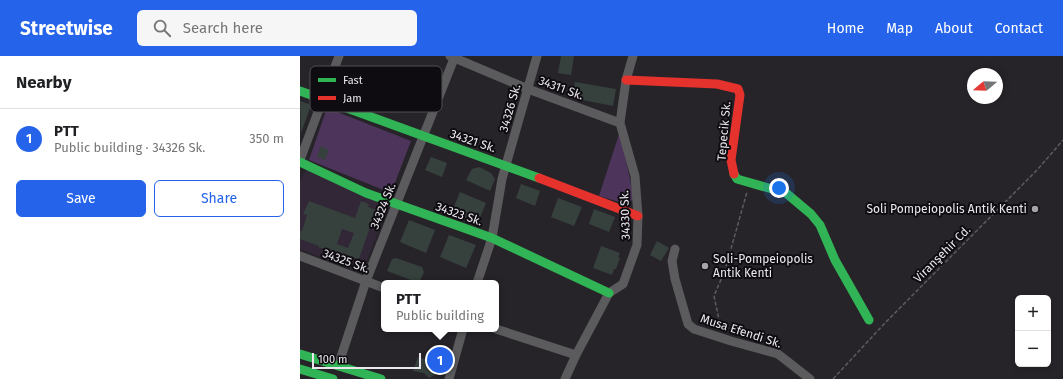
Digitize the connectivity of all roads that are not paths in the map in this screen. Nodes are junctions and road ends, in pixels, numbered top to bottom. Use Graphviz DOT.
graph roads {
  1 [pos="339,56"];
  2 [pos="537,56"];
  3 [pos="633,56"];
  4 [pos="453,57"];
  5 [pos="335,66"];
  6 [pos="626,80"];
  7 [pos="442,87"];
  8 [pos="528,89"];
  9 [pos="300,91"];
  10 [pos="310,95"];
  11 [pos="318,112"];
  12 [pos="356,112"];
  13 [pos="433,112"];
  14 [pos="620,123"];
  15 [pos="424,137"];
  16 [pos="300,161"];
  17 [pos="506,165"];
  18 [pos="396,204"];
  19 [pos="638,216"];
  20 [pos="492,238"];
  21 [pos="676,249"];
  22 [pos="300,256"];
  23 [pos="478,280"];
  24 [pos="366,281"];
  25 [pos="381,287"];
  26 [pos="609,293"];
  27 [pos="870,320"];
  28 [pos="499,330"];
  29 [pos="462,332"];
  30 [pos="300,354"];
  31 [pos="576,355"];
  32 [pos="338,366"];
  33 [pos="300,370"];
  34 [pos="333,379"];
  35 [pos="381,379"];
  36 [pos="449,379"];
  37 [pos="565,379"];
  38 [pos="810,379"];
  1 -- 5 [label="street"];
  2 -- 8 [label="street, 34326 Sk."];
  3 -- 6 [label="street, 34330 Sk."];
  4 -- 7 [label="street, 34324 Sk."];
  4 -- 8 [label="street, 34311 Sk."];
  6 -- 14 [label="street, 34330 Sk."];
  6 -- 27 [label="street, Tepecik Sk."];
  8 -- 14 [label="street, 34311 Sk."];
  8 -- 17 [label="street, 34326 Sk."];
  9 -- 10 [label="street, 34321 Sk."];
  11 -- 16 [label="street"];
  12 -- 15 [label="street, 34321 Sk."];
  13 -- 15 [label="street, 34324 Sk."];
  14 -- 19 [label="street, 34330 Sk."];
  15 -- 17 [label="street, 34321 Sk."];
  15 -- 18 [label="street, 34324 Sk."];
  16 -- 18 [label="street, 34323 Sk."];
  17 -- 19 [label="street, 34321 Sk."];
  17 -- 20 [label="street, 34326 Sk."];
  18 -- 20 [label="street, 34323 Sk."];
  18 -- 24 [label="street, 34324 Sk."];
  19 -- 26 [label="street, 34330 Sk."];
  20 -- 23 [label="street, 34326 Sk."];
  20 -- 26 [label="street, 34323 Sk."];
  21 -- 38 [label="street, Musa Efendi Sk."];
  22 -- 24 [label="street, 34325 Sk."];
  24 -- 25 [label="street, 34325 Sk."];
  24 -- 32 [label="street, 34324 Sk."];
  26 -- 31 [label="street, 34330 Sk."];
  28 -- 31 [label="street"];
  29 -- 36 [label="street"];
  30 -- 32 [label="street"];
  31 -- 37 [label="street, 34330 Sk."];
  32 -- 35 [label="street"];
  33 -- 34 [label="street"];
}
